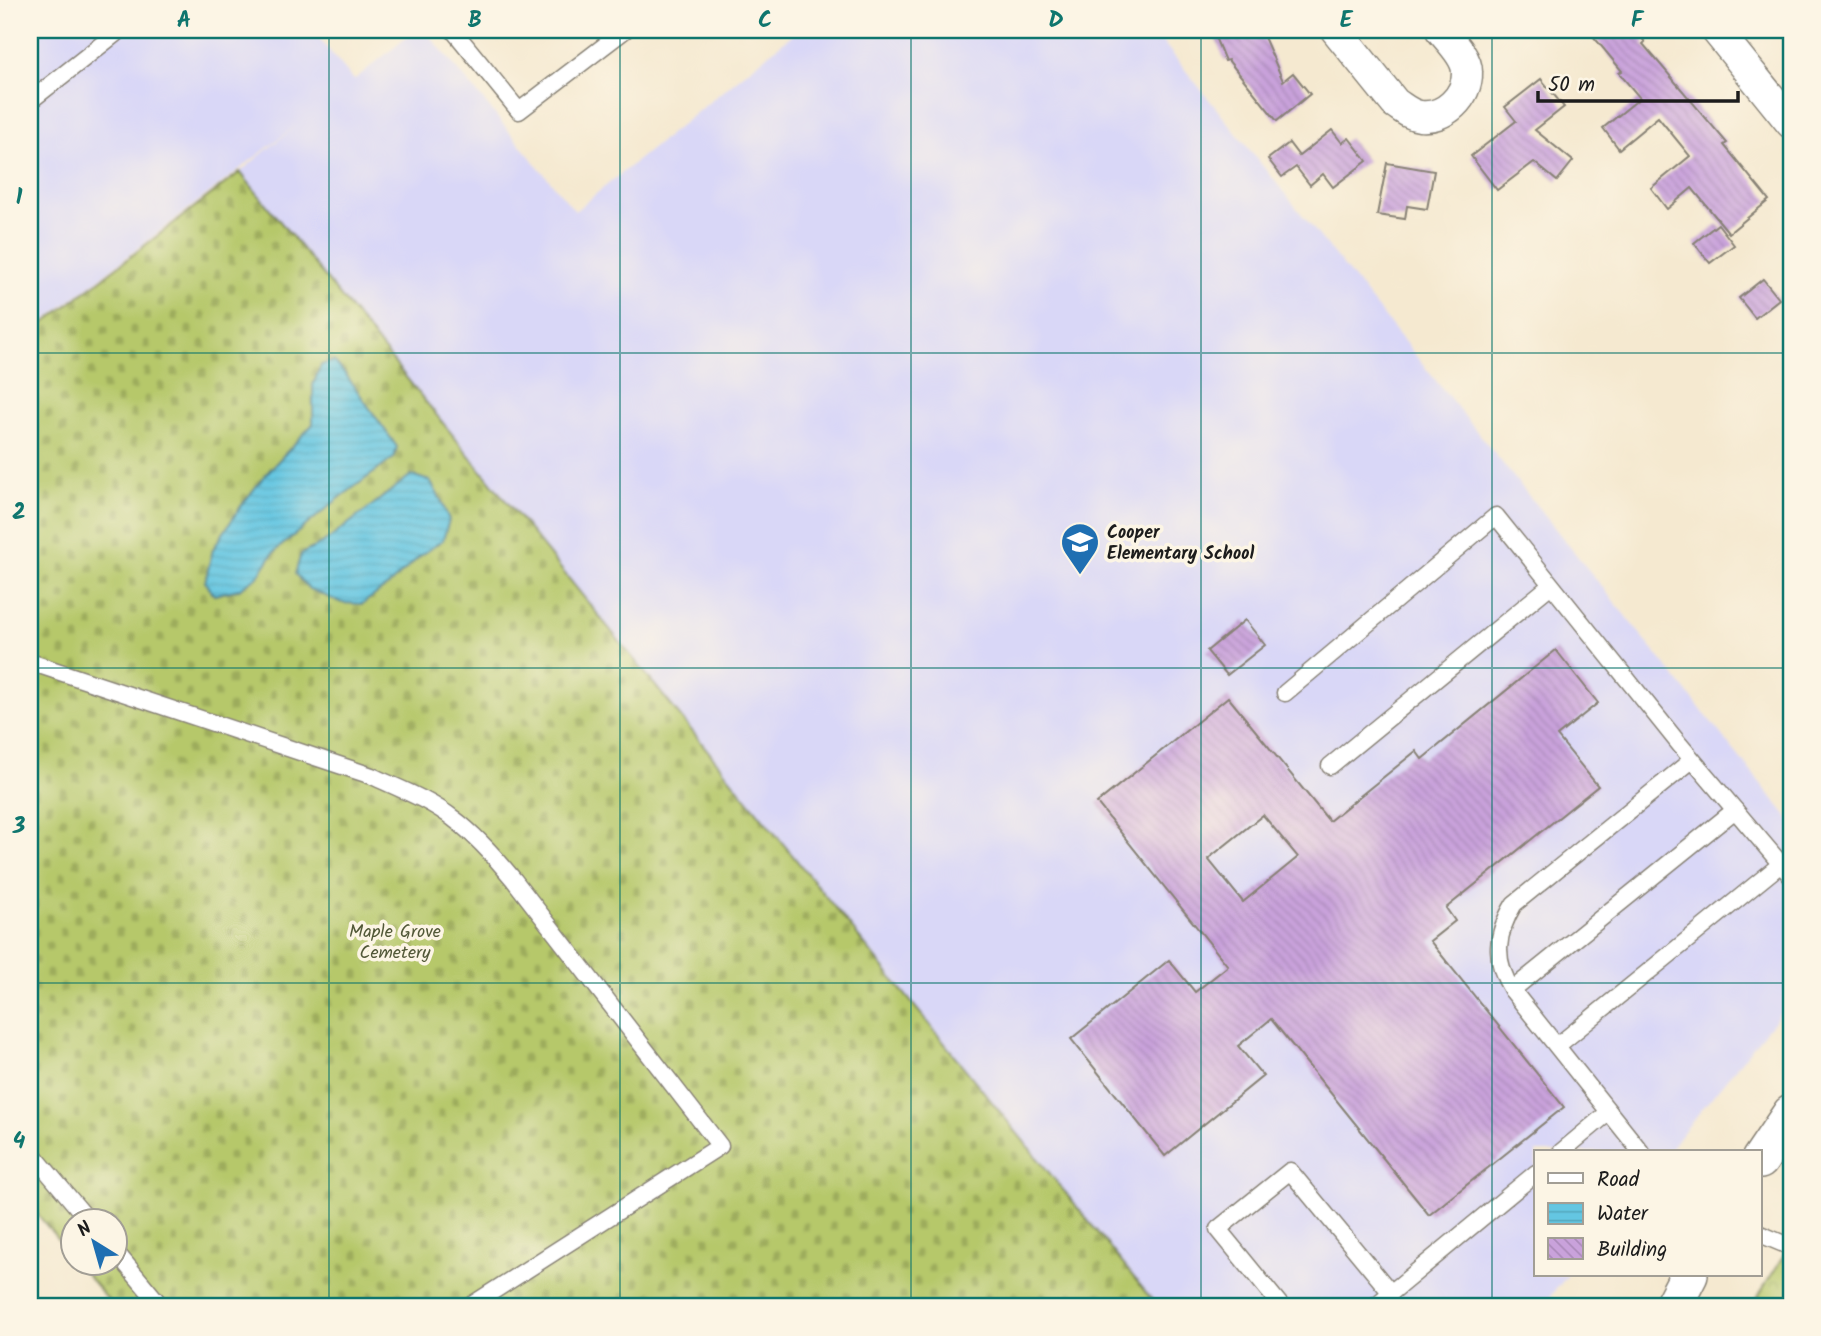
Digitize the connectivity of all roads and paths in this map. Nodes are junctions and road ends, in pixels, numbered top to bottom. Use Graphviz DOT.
graph roads {
  1 [pos="120,30"];
  2 [pos="453,30"];
  3 [pos="625,30"];
  4 [pos="1336,30"];
  5 [pos="1716,30"];
  6 [pos="1455,35"];
  7 [pos="30,101"];
  8 [pos="1791,123"];
  9 [pos="1551,585"];
  10 [pos="30,662"];
  11 [pos="1285,693"];
  12 [pos="1692,760"];
  13 [pos="1330,766"];
  14 [pos="1735,810"];
  15 [pos="1786,870"];
  16 [pos="1512,990"];
  17 [pos="1557,1046"];
  18 [pos="1609,1112"];
  19 [pos="1791,1114"];
  20 [pos="1563,1150"];
  21 [pos="1639,1150"];
  22 [pos="30,1151"];
  23 [pos="1762,1157"];
  24 [pos="1534,1175"];
  25 [pos="76,1206"];
  26 [pos="1762,1235"];
  27 [pos="1791,1247"];
  28 [pos="130,1269"];
  29 [pos="1688,1276"];
  30 [pos="1391,1293"];
  31 [pos="161,1306"];
  32 [pos="470,1306"];
  33 [pos="1281,1306"];
  34 [pos="1375,1306"];
  35 [pos="1673,1306"];
  1 -- 7 [label="lane"];
  2 -- 3 [label="lane"];
  4 -- 6 [label="street"];
  5 -- 8 [label="street"];
  9 -- 11 [label="lane"];
  9 -- 12 [label="lane"];
  9 -- 13 [label="lane"];
  10 -- 32 [label="lane"];
  12 -- 14 [label="lane"];
  12 -- 16 [label="lane"];
  14 -- 15 [label="lane"];
  14 -- 16 [label="lane"];
  15 -- 17 [label="lane"];
  16 -- 17 [label="lane"];
  17 -- 18 [label="lane"];
  18 -- 20 [label="lane"];
  18 -- 21 [label="lane"];
  19 -- 23 [label="street"];
  22 -- 25 [label="lane"];
  24 -- 30 [label="lane"];
  26 -- 27 [label="lane"];
  28 -- 31 [label="lane"];
  29 -- 35 [label="street"];
  30 -- 33 [label="lane"];
  30 -- 34 [label="lane"];
}
